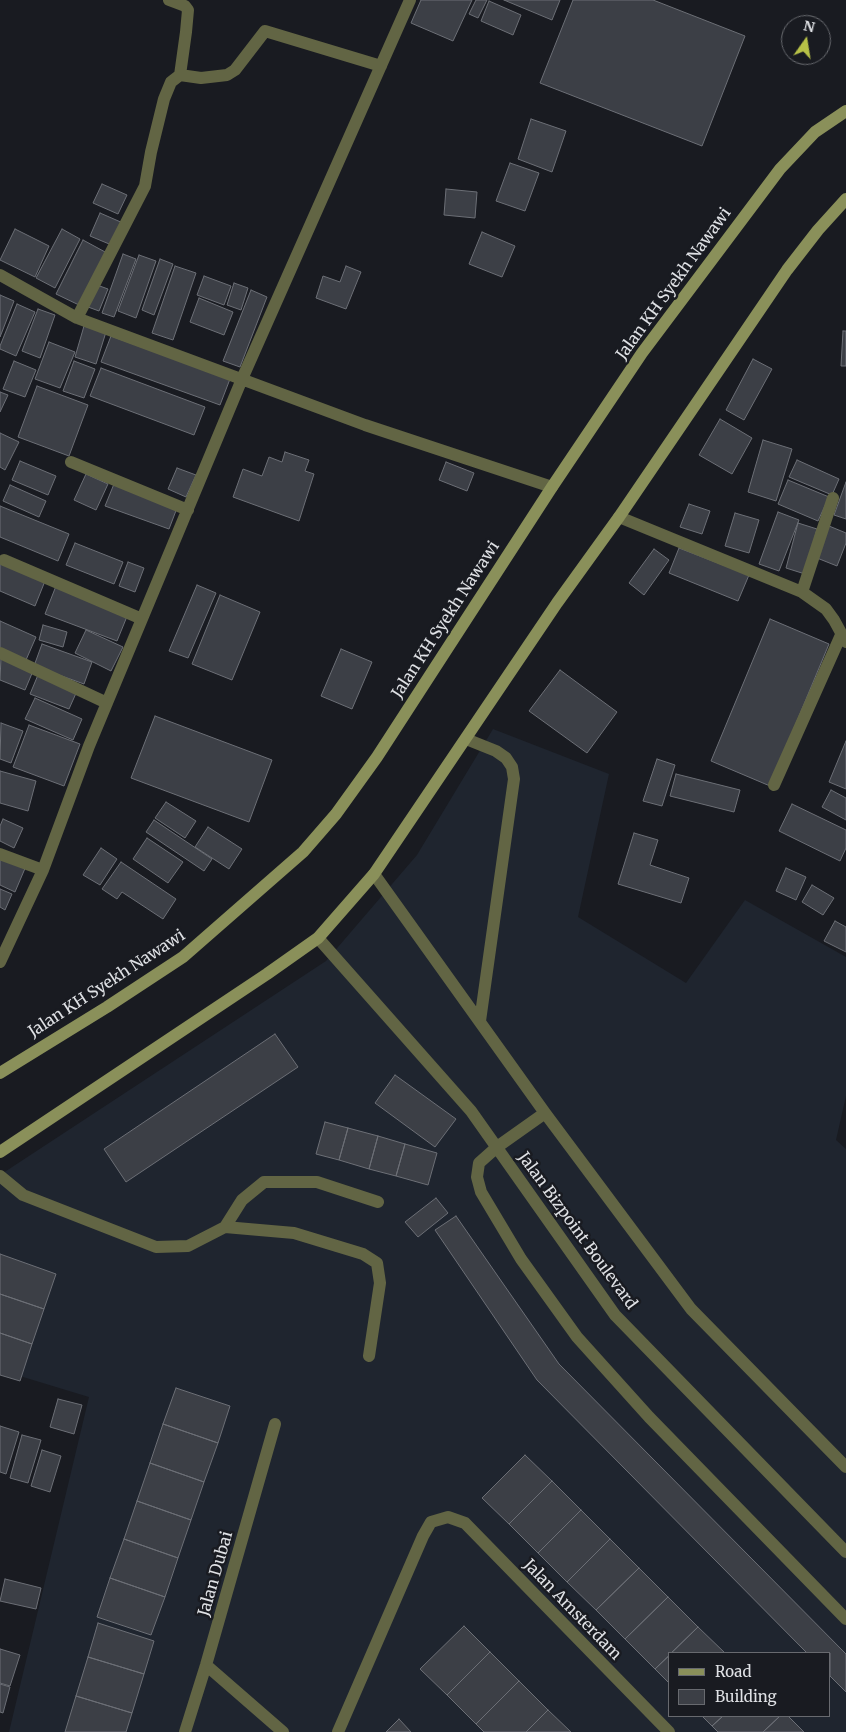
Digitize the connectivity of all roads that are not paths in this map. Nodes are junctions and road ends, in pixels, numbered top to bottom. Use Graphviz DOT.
graph roads {
  1 [pos="169,0"];
  2 [pos="410,0"];
  3 [pos="381,66"];
  4 [pos="180,75"];
  5 [pos="846,111"];
  6 [pos="846,199"];
  7 [pos="0,275"];
  8 [pos="77,318"];
  9 [pos="242,379"];
  10 [pos="71,462"];
  11 [pos="552,487"];
  12 [pos="833,498"];
  13 [pos="188,510"];
  14 [pos="619,517"];
  15 [pos="4,560"];
  16 [pos="802,592"];
  17 [pos="142,619"];
  18 [pos="844,639"];
  19 [pos="0,653"];
  20 [pos="107,703"];
  21 [pos="466,739"];
  22 [pos="774,785"];
  23 [pos="0,854"];
  24 [pos="43,870"];
  25 [pos="374,874"];
  26 [pos="318,938"];
  27 [pos="0,962"];
  28 [pos="480,1022"];
  29 [pos="0,1073"];
  30 [pos="545,1113"];
  31 [pos="497,1147"];
  32 [pos="0,1152"];
  33 [pos="0,1176"];
  34 [pos="378,1202"];
  35 [pos="225,1227"];
  36 [pos="369,1356"];
  37 [pos="275,1424"];
  38 [pos="846,1468"];
  39 [pos="846,1552"];
  40 [pos="846,1619"];
  41 [pos="206,1665"];
  42 [pos="185,1732"];
  43 [pos="283,1732"];
  44 [pos="338,1732"];
  45 [pos="669,1732"];
  1 -- 4 [label="street"];
  2 -- 3 [label="street"];
  3 -- 4 [label="street"];
  3 -- 9 [label="street"];
  4 -- 8 [label="street"];
  5 -- 11 [label="main road, Jalan KH Syekh Nawawi"];
  6 -- 14 [label="main road"];
  7 -- 8 [label="street"];
  8 -- 9 [label="street"];
  9 -- 11 [label="street"];
  9 -- 13 [label="street"];
  10 -- 13 [label="street"];
  11 -- 29 [label="main road, Jalan KH Syekh Nawawi"];
  12 -- 16 [label="street"];
  13 -- 17 [label="street"];
  14 -- 16 [label="street"];
  14 -- 21 [label="main road"];
  15 -- 17 [label="street"];
  16 -- 18 [label="street"];
  17 -- 20 [label="street"];
  18 -- 22 [label="street"];
  19 -- 20 [label="street"];
  20 -- 24 [label="street"];
  21 -- 25 [label="main road"];
  21 -- 28 [label="street"];
  23 -- 24 [label="street"];
  24 -- 27 [label="street"];
  25 -- 26 [label="main road"];
  25 -- 28 [label="street"];
  26 -- 31 [label="street, Jalan Bizpoint Boulevard"];
  26 -- 32 [label="main road"];
  28 -- 30 [label="street"];
  30 -- 31 [label="street"];
  30 -- 38 [label="street"];
  31 -- 39 [label="street, Jalan Bizpoint Boulevard"];
  31 -- 40 [label="street"];
  33 -- 35 [label="street"];
  34 -- 35 [label="street"];
  35 -- 36 [label="street"];
  37 -- 41 [label="street, Jalan Dubai"];
  41 -- 42 [label="street, Jalan Dubai"];
  41 -- 43 [label="street"];
  44 -- 45 [label="street, Jalan Amsterdam"];
}
